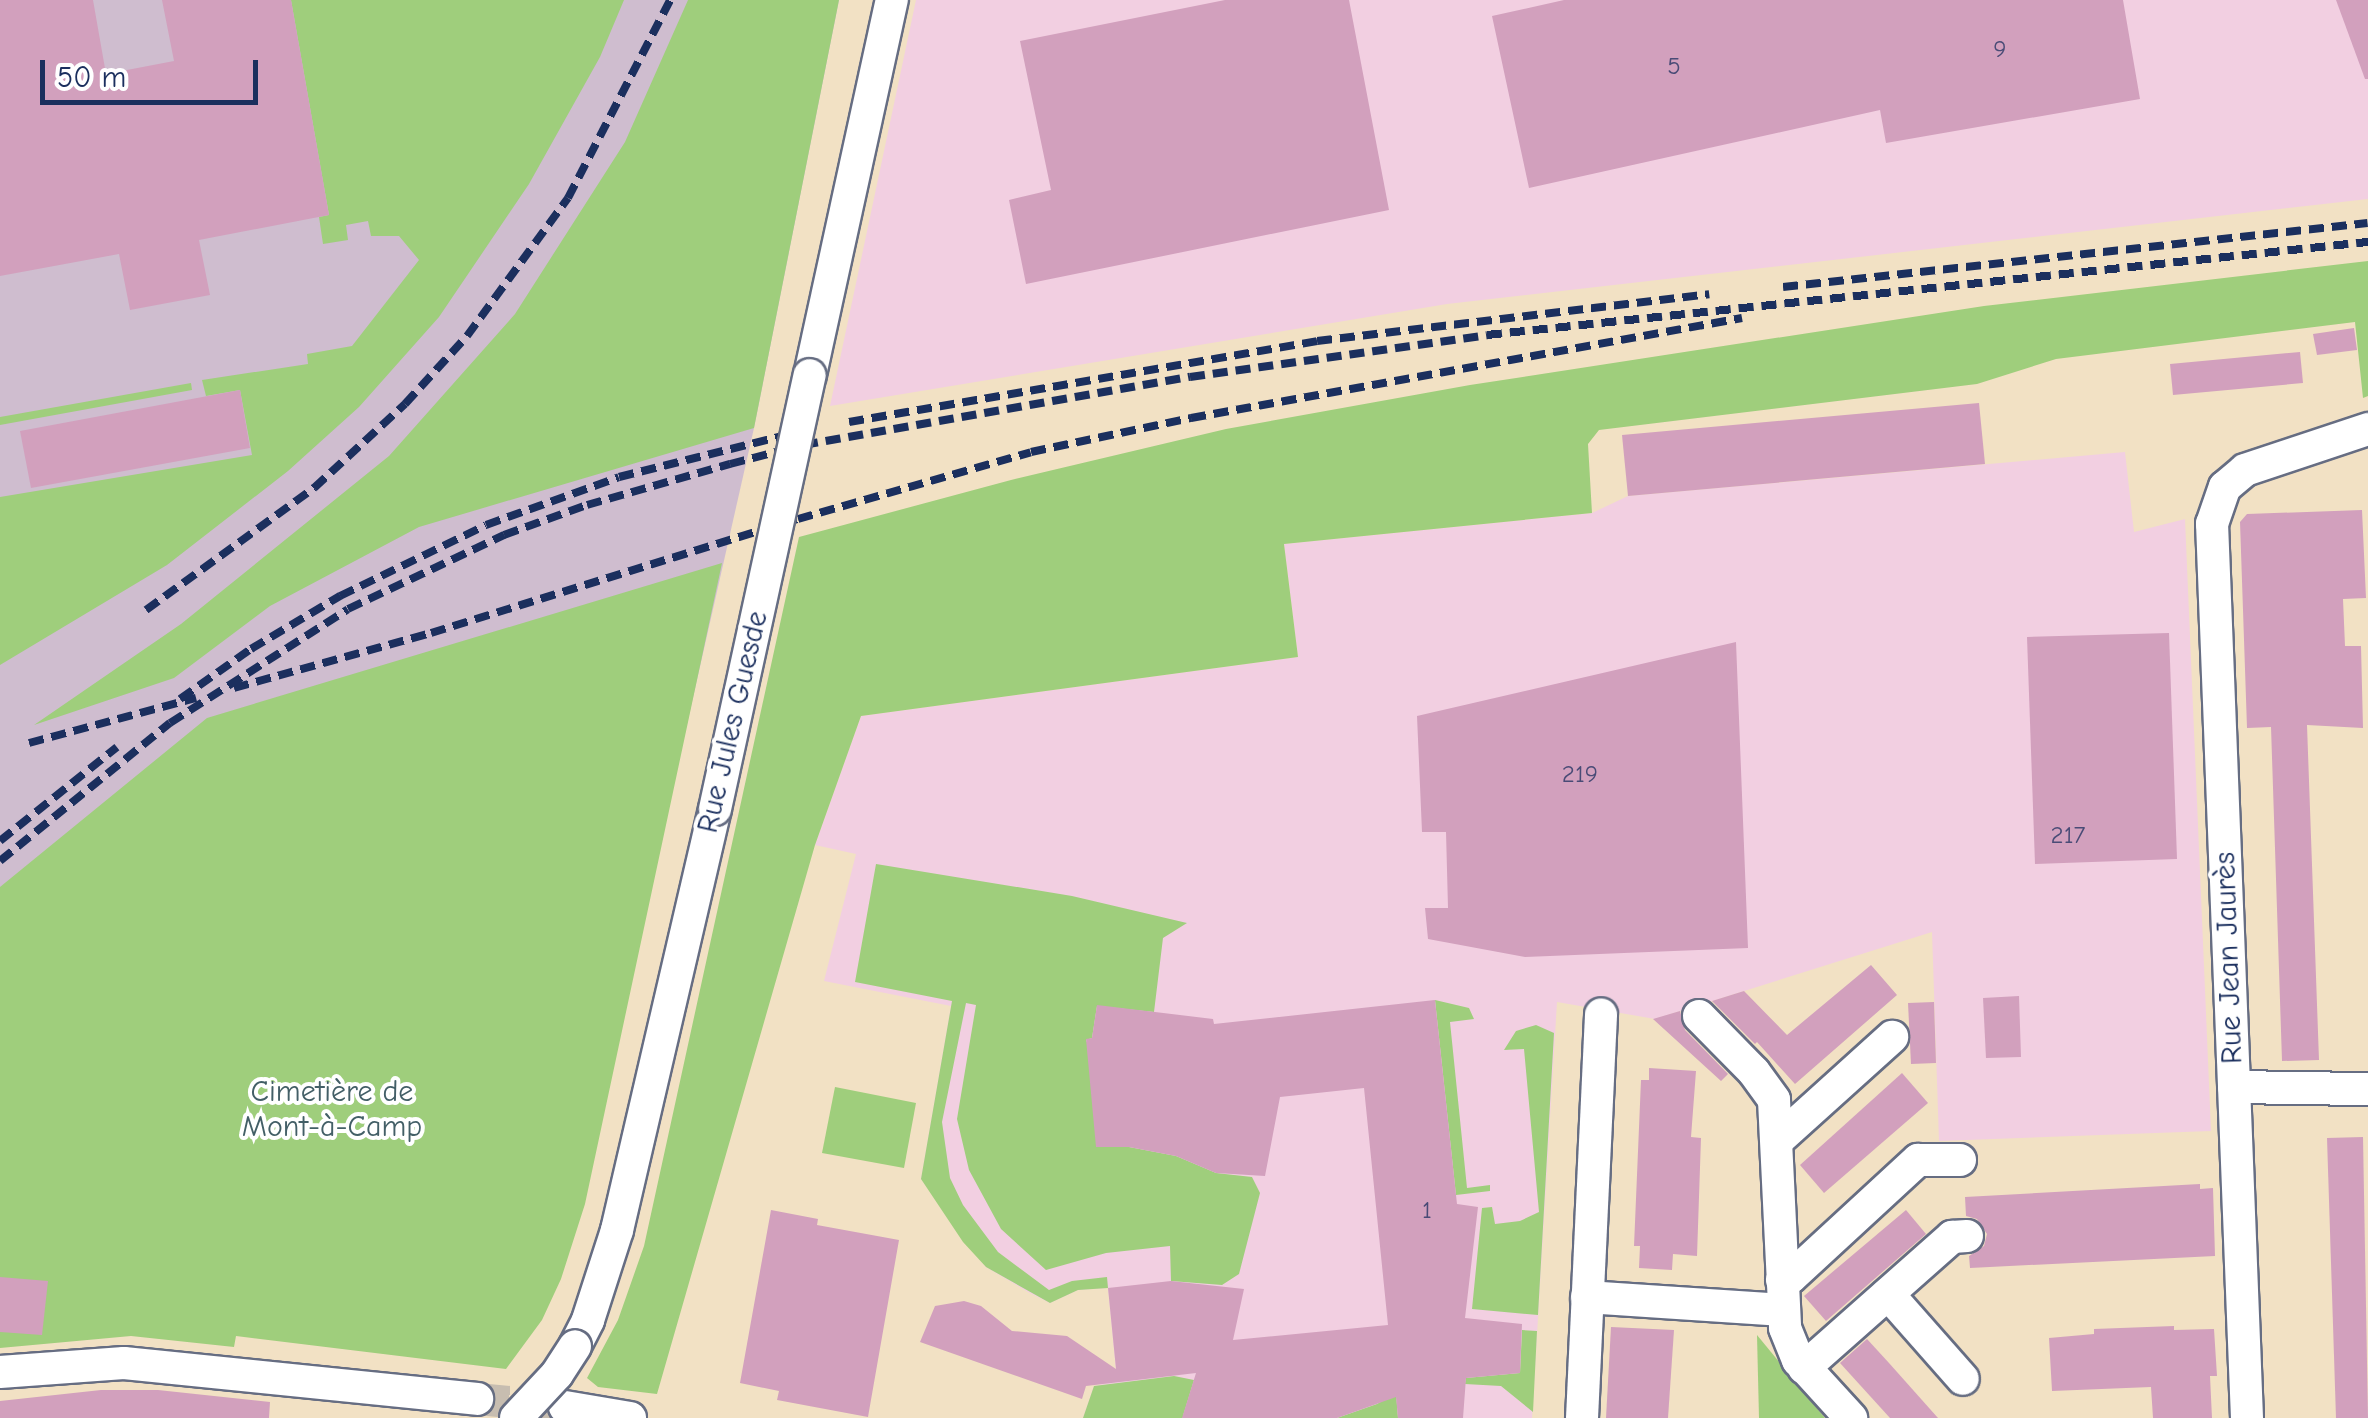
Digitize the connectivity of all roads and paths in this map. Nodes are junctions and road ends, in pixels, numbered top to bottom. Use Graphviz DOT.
graph roads {
  1 [pos="892,0"];
  2 [pos="2368,429"];
  3 [pos="1601,1014"];
  4 [pos="1699,1016"];
  5 [pos="1892,1036"];
  6 [pos="2234,1088"];
  7 [pos="2368,1089"];
  8 [pos="1778,1140"];
  9 [pos="1960,1160"];
  10 [pos="1967,1236"];
  11 [pos="1888,1294"];
  12 [pos="1783,1295"];
  13 [pos="1588,1296"];
  14 [pos="1804,1368"];
  15 [pos="0,1372"];
  16 [pos="1963,1379"];
  17 [pos="477,1399"];
  18 [pos="565,1408"];
  19 [pos="516,1418"];
  20 [pos="630,1418"];
  21 [pos="1582,1418"];
  22 [pos="1850,1418"];
  23 [pos="2247,1418"];
  1 -- 19 [label="street, Rue Jules Guesde, bridge"];
  2 -- 6 [label="street, Rue Jean Jaurès"];
  3 -- 13 [label="street"];
  4 -- 8 [label="street"];
  5 -- 8 [label="street"];
  6 -- 7 [label="street"];
  6 -- 23 [label="street, Rue Jean Jaurès"];
  8 -- 12 [label="street"];
  9 -- 12 [label="street"];
  10 -- 11 [label="street"];
  11 -- 14 [label="street"];
  11 -- 16 [label="street"];
  12 -- 13 [label="street"];
  12 -- 14 [label="street"];
  13 -- 21 [label="street"];
  14 -- 22 [label="street"];
  15 -- 17 [label="street"];
  18 -- 20 [label="street"];
}
